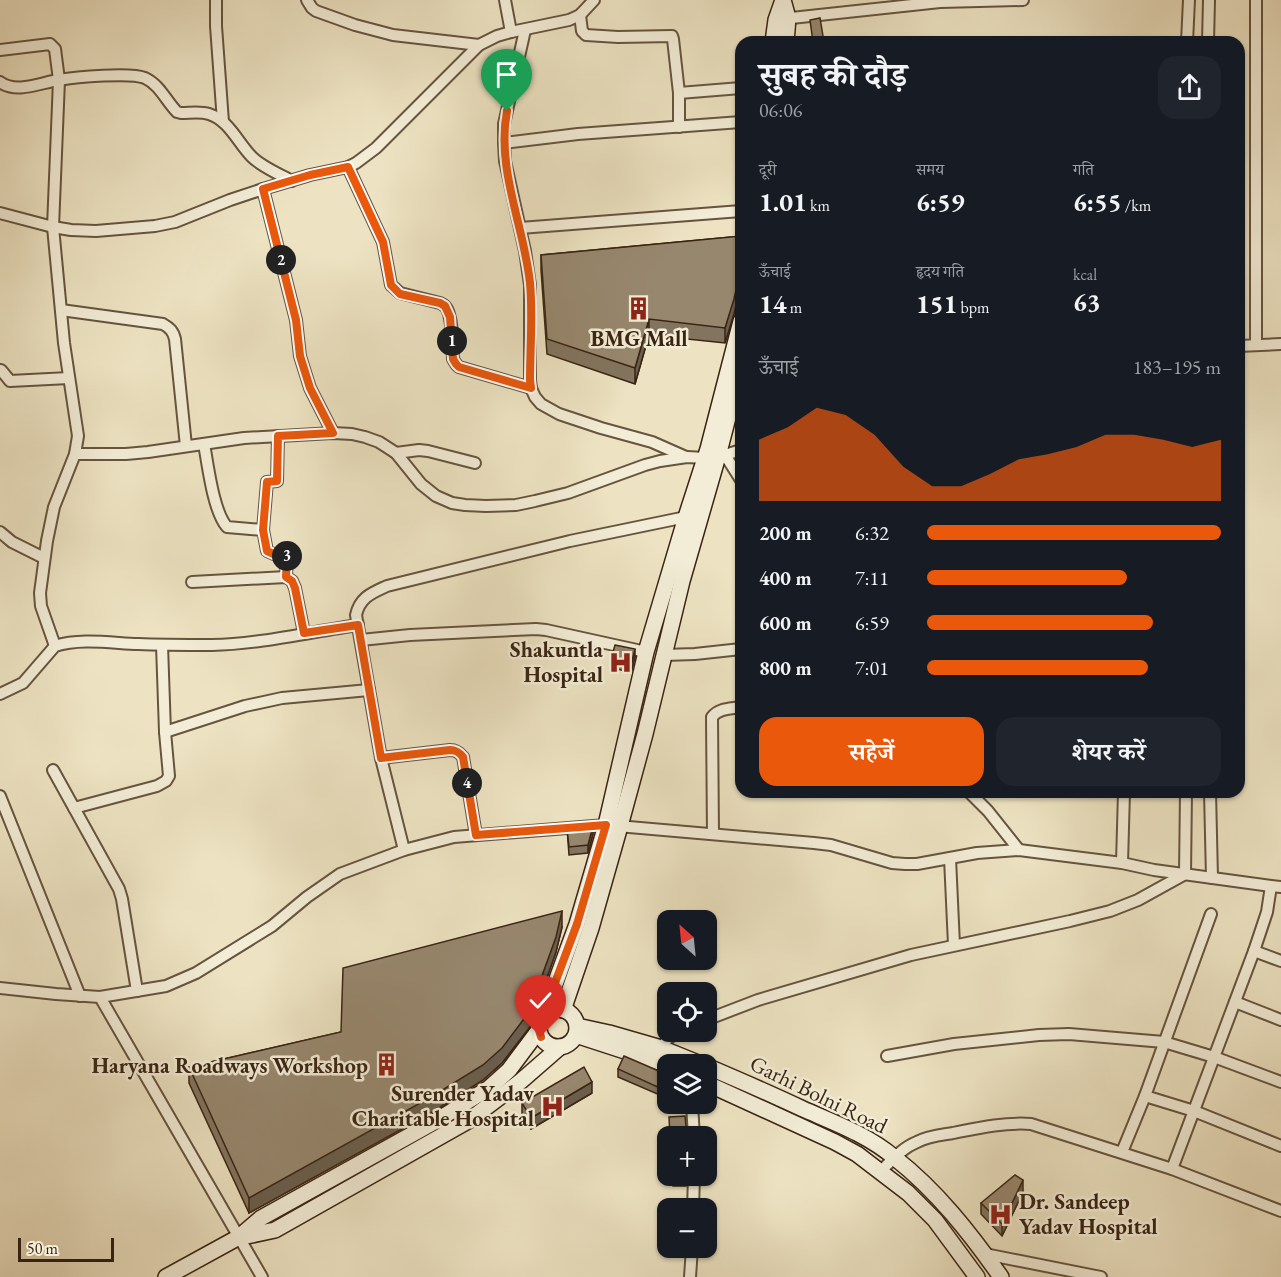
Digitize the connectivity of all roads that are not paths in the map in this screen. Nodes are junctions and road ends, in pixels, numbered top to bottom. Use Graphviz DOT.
graph roads {
  1 [pos="216,0"];
  2 [pos="307,0"];
  3 [pos="505,0"];
  4 [pos="594,0"];
  5 [pos="783,0"];
  6 [pos="1016,0"];
  7 [pos="1023,0"];
  8 [pos="1189,0"];
  9 [pos="1209,0"];
  10 [pos="1256,0"];
  11 [pos="939,1"];
  12 [pos="580,15"];
  13 [pos="782,19"];
  14 [pos="525,30"];
  15 [pos="511,32"];
  16 [pos="775,36"];
  17 [pos="785,36"];
  18 [pos="1187,36"];
  19 [pos="1208,36"];
  20 [pos="479,45"];
  21 [pos="0,50"];
  22 [pos="59,80"];
  23 [pos="0,82"];
  24 [pos="735,88"];
  25 [pos="680,93"];
  26 [pos="223,122"];
  27 [pos="735,122"];
  28 [pos="679,127"];
  29 [pos="504,143"];
  30 [pos="348,167"];
  31 [pos="292,181"];
  32 [pos="263,189"];
  33 [pos="735,212"];
  34 [pos="0,213"];
  35 [pos="53,227"];
  36 [pos="520,228"];
  37 [pos="62,310"];
  38 [pos="1281,344"];
  39 [pos="1256,345"];
  40 [pos="1245,346"];
  41 [pos="735,353"];
  42 [pos="0,370"];
  43 [pos="69,378"];
  44 [pos="531,388"];
  45 [pos="735,388"];
  46 [pos="333,433"];
  47 [pos="278,436"];
  48 [pos="204,444"];
  49 [pos="186,446"];
  50 [pos="735,451"];
  51 [pos="396,453"];
  52 [pos="75,454"];
  53 [pos="716,456"];
  54 [pos="687,457"];
  55 [pos="475,463"];
  56 [pos="735,474"];
  57 [pos="686,517"];
  58 [pos="263,530"];
  59 [pos="0,532"];
  60 [pos="44,558"];
  61 [pos="286,577"];
  62 [pos="192,582"];
  63 [pos="358,625"];
  64 [pos="304,633"];
  65 [pos="361,640"];
  66 [pos="162,645"];
  67 [pos="55,646"];
  68 [pos="735,650"];
  69 [pos="646,652"];
  70 [pos="664,655"];
  71 [pos="369,690"];
  72 [pos="0,693"];
  73 [pos="735,708"];
  74 [pos="165,732"];
  75 [pos="381,758"];
  76 [pos="53,770"];
  77 [pos="0,796"];
  78 [pos="975,798"];
  79 [pos="1124,798"];
  80 [pos="1186,798"];
  81 [pos="1210,798"];
  82 [pos="74,808"];
  83 [pos="5,824"];
  84 [pos="613,825"];
  85 [pos="713,834"];
  86 [pos="476,835"];
  87 [pos="405,850"];
  88 [pos="1020,850"];
  89 [pos="950,858"];
  90 [pos="1122,863"];
  91 [pos="1185,874"];
  92 [pos="1212,878"];
  93 [pos="1276,887"];
  94 [pos="1211,914"];
  95 [pos="954,945"];
  96 [pos="1254,951"];
  97 [pos="1281,961"];
  98 [pos="0,988"];
  99 [pos="137,991"];
  100 [pos="80,996"];
  101 [pos="100,997"];
  102 [pos="1235,1002"];
  103 [pos="563,1010"];
  104 [pos="717,1016"];
  105 [pos="1281,1020"];
  106 [pos="541,1023"];
  107 [pos="576,1031"];
  108 [pos="1164,1042"];
  109 [pos="560,1047"];
  110 [pos="657,1056"];
  111 [pos="887,1056"];
  112 [pos="1214,1057"];
  113 [pos="717,1072"];
  114 [pos="1281,1082"];
  115 [pos="717,1088"];
  116 [pos="1145,1096"];
  117 [pos="1194,1111"];
  118 [pos="1281,1146"];
  119 [pos="1122,1152"];
  120 [pos="894,1156"];
  121 [pos="1172,1168"];
  122 [pos="881,1171"];
  123 [pos="1281,1211"];
  124 [pos="239,1237"];
  125 [pos="985,1254"];
  126 [pos="691,1258"];
  127 [pos="166,1277"];
  128 [pos="262,1277"];
  129 [pos="690,1277"];
  130 [pos="977,1277"];
  131 [pos="1001,1277"];
  132 [pos="1101,1277"];
  1 -- 26 [label="street"];
  2 -- 20 [label="street"];
  3 -- 15 [label="street"];
  4 -- 12 [label="street"];
  5 -- 13 [label="main road"];
  6 -- 7 [label="street"];
  6 -- 11 [label="street"];
  8 -- 18 [label="street"];
  9 -- 19 [label="street"];
  10 -- 39 [label="street"];
  11 -- 13 [label="street"];
  12 -- 14 [label="street"];
  12 -- 25 [label="street"];
  13 -- 16 [label="main road"];
  13 -- 17 [label="main road"];
  14 -- 15 [label="street"];
  14 -- 29 [label="street"];
  15 -- 20 [label="street"];
  20 -- 30 [label="street"];
  21 -- 22 [label="street"];
  22 -- 23 [label="street"];
  22 -- 26 [label="street"];
  22 -- 35 [label="street"];
  24 -- 25 [label="street"];
  25 -- 28 [label="street"];
  26 -- 31 [label="street"];
  27 -- 28 [label="street"];
  28 -- 29 [label="street"];
  29 -- 36 [label="street"];
  30 -- 31 [label="street"];
  30 -- 44 [label="street"];
  31 -- 32 [label="street"];
  32 -- 35 [label="street"];
  32 -- 46 [label="street"];
  33 -- 36 [label="street"];
  34 -- 35 [label="street"];
  35 -- 37 [label="street"];
  36 -- 44 [label="street"];
  37 -- 43 [label="street"];
  37 -- 49 [label="street"];
  38 -- 39 [label="street"];
  39 -- 40 [label="street"];
  41 -- 53 [label="main road"];
  42 -- 43 [label="street"];
  43 -- 52 [label="street"];
  44 -- 54 [label="street"];
  45 -- 53 [label="main road"];
  46 -- 47 [label="street"];
  46 -- 51 [label="street"];
  47 -- 48 [label="street"];
  47 -- 58 [label="street"];
  48 -- 49 [label="street"];
  48 -- 58 [label="street"];
  49 -- 52 [label="street"];
  50 -- 53 [label="street"];
  51 -- 54 [label="street"];
  51 -- 55 [label="street"];
  52 -- 60 [label="street"];
  53 -- 54 [label="street"];
  53 -- 56 [label="street"];
  53 -- 57 [label="main road"];
  53 -- 70 [label="main road"];
  57 -- 63 [label="street"];
  57 -- 69 [label="main road"];
  58 -- 61 [label="street"];
  59 -- 60 [label="street"];
  60 -- 67 [label="street"];
  61 -- 62 [label="street"];
  61 -- 64 [label="street"];
  63 -- 64 [label="street"];
  63 -- 65 [label="street"];
  64 -- 66 [label="street"];
  65 -- 69 [label="street"];
  65 -- 71 [label="street"];
  66 -- 67 [label="street"];
  66 -- 74 [label="street"];
  67 -- 72 [label="street"];
  68 -- 70 [label="street"];
  69 -- 84 [label="main road"];
  70 -- 84 [label="main road"];
  71 -- 74 [label="street"];
  71 -- 75 [label="street"];
  73 -- 85 [label="street"];
  74 -- 82 [label="street"];
  75 -- 86 [label="street"];
  75 -- 87 [label="street"];
  76 -- 82 [label="street"];
  77 -- 83 [label="street"];
  78 -- 88 [label="street"];
  79 -- 90 [label="street"];
  80 -- 91 [label="street"];
  81 -- 92 [label="street"];
  82 -- 99 [label="street"];
  83 -- 100 [label="street"];
  84 -- 85 [label="street"];
  84 -- 86 [label="street"];
  84 -- 103 [label="main road"];
  84 -- 106 [label="main road"];
  85 -- 89 [label="street"];
  86 -- 87 [label="street"];
  87 -- 99 [label="street"];
  88 -- 89 [label="street"];
  88 -- 90 [label="street"];
  89 -- 95 [label="street"];
  90 -- 91 [label="street"];
  91 -- 92 [label="street"];
  91 -- 95 [label="street"];
  92 -- 93 [label="street"];
  93 -- 96 [label="street"];
  94 -- 108 [label="street"];
  95 -- 104 [label="street"];
  96 -- 97 [label="street"];
  96 -- 102 [label="street"];
  98 -- 100 [label="street"];
  99 -- 101 [label="street"];
  100 -- 101 [label="street"];
  101 -- 124 [label="street"];
  102 -- 105 [label="street"];
  102 -- 112 [label="street"];
  103 -- 106 [label="main road"];
  103 -- 107 [label="main road"];
  106 -- 109 [label="main road"];
  106 -- 124 [label="main road"];
  107 -- 109 [label="main road"];
  107 -- 110 [label="main road, Garhi Bolni Road"];
  108 -- 111 [label="street"];
  108 -- 112 [label="street"];
  108 -- 116 [label="street"];
  109 -- 124 [label="main road"];
  112 -- 114 [label="street"];
  112 -- 117 [label="street"];
  113 -- 120 [label="main road, Garhi Bolni Road"];
  115 -- 122 [label="main road, Garhi Bolni Road"];
  116 -- 117 [label="street"];
  116 -- 119 [label="street"];
  117 -- 118 [label="street"];
  117 -- 121 [label="street"];
  119 -- 120 [label="street"];
  119 -- 121 [label="street"];
  120 -- 122 [label="street"];
  120 -- 125 [label="main road, Garhi Bolni Road"];
  121 -- 123 [label="street"];
  122 -- 130 [label="main road, Garhi Bolni Road"];
  124 -- 127 [label="main road"];
  124 -- 128 [label="street"];
  125 -- 131 [label="main road, Garhi Bolni Road"];
  125 -- 132 [label="street"];
  126 -- 129 [label="street"];
}
